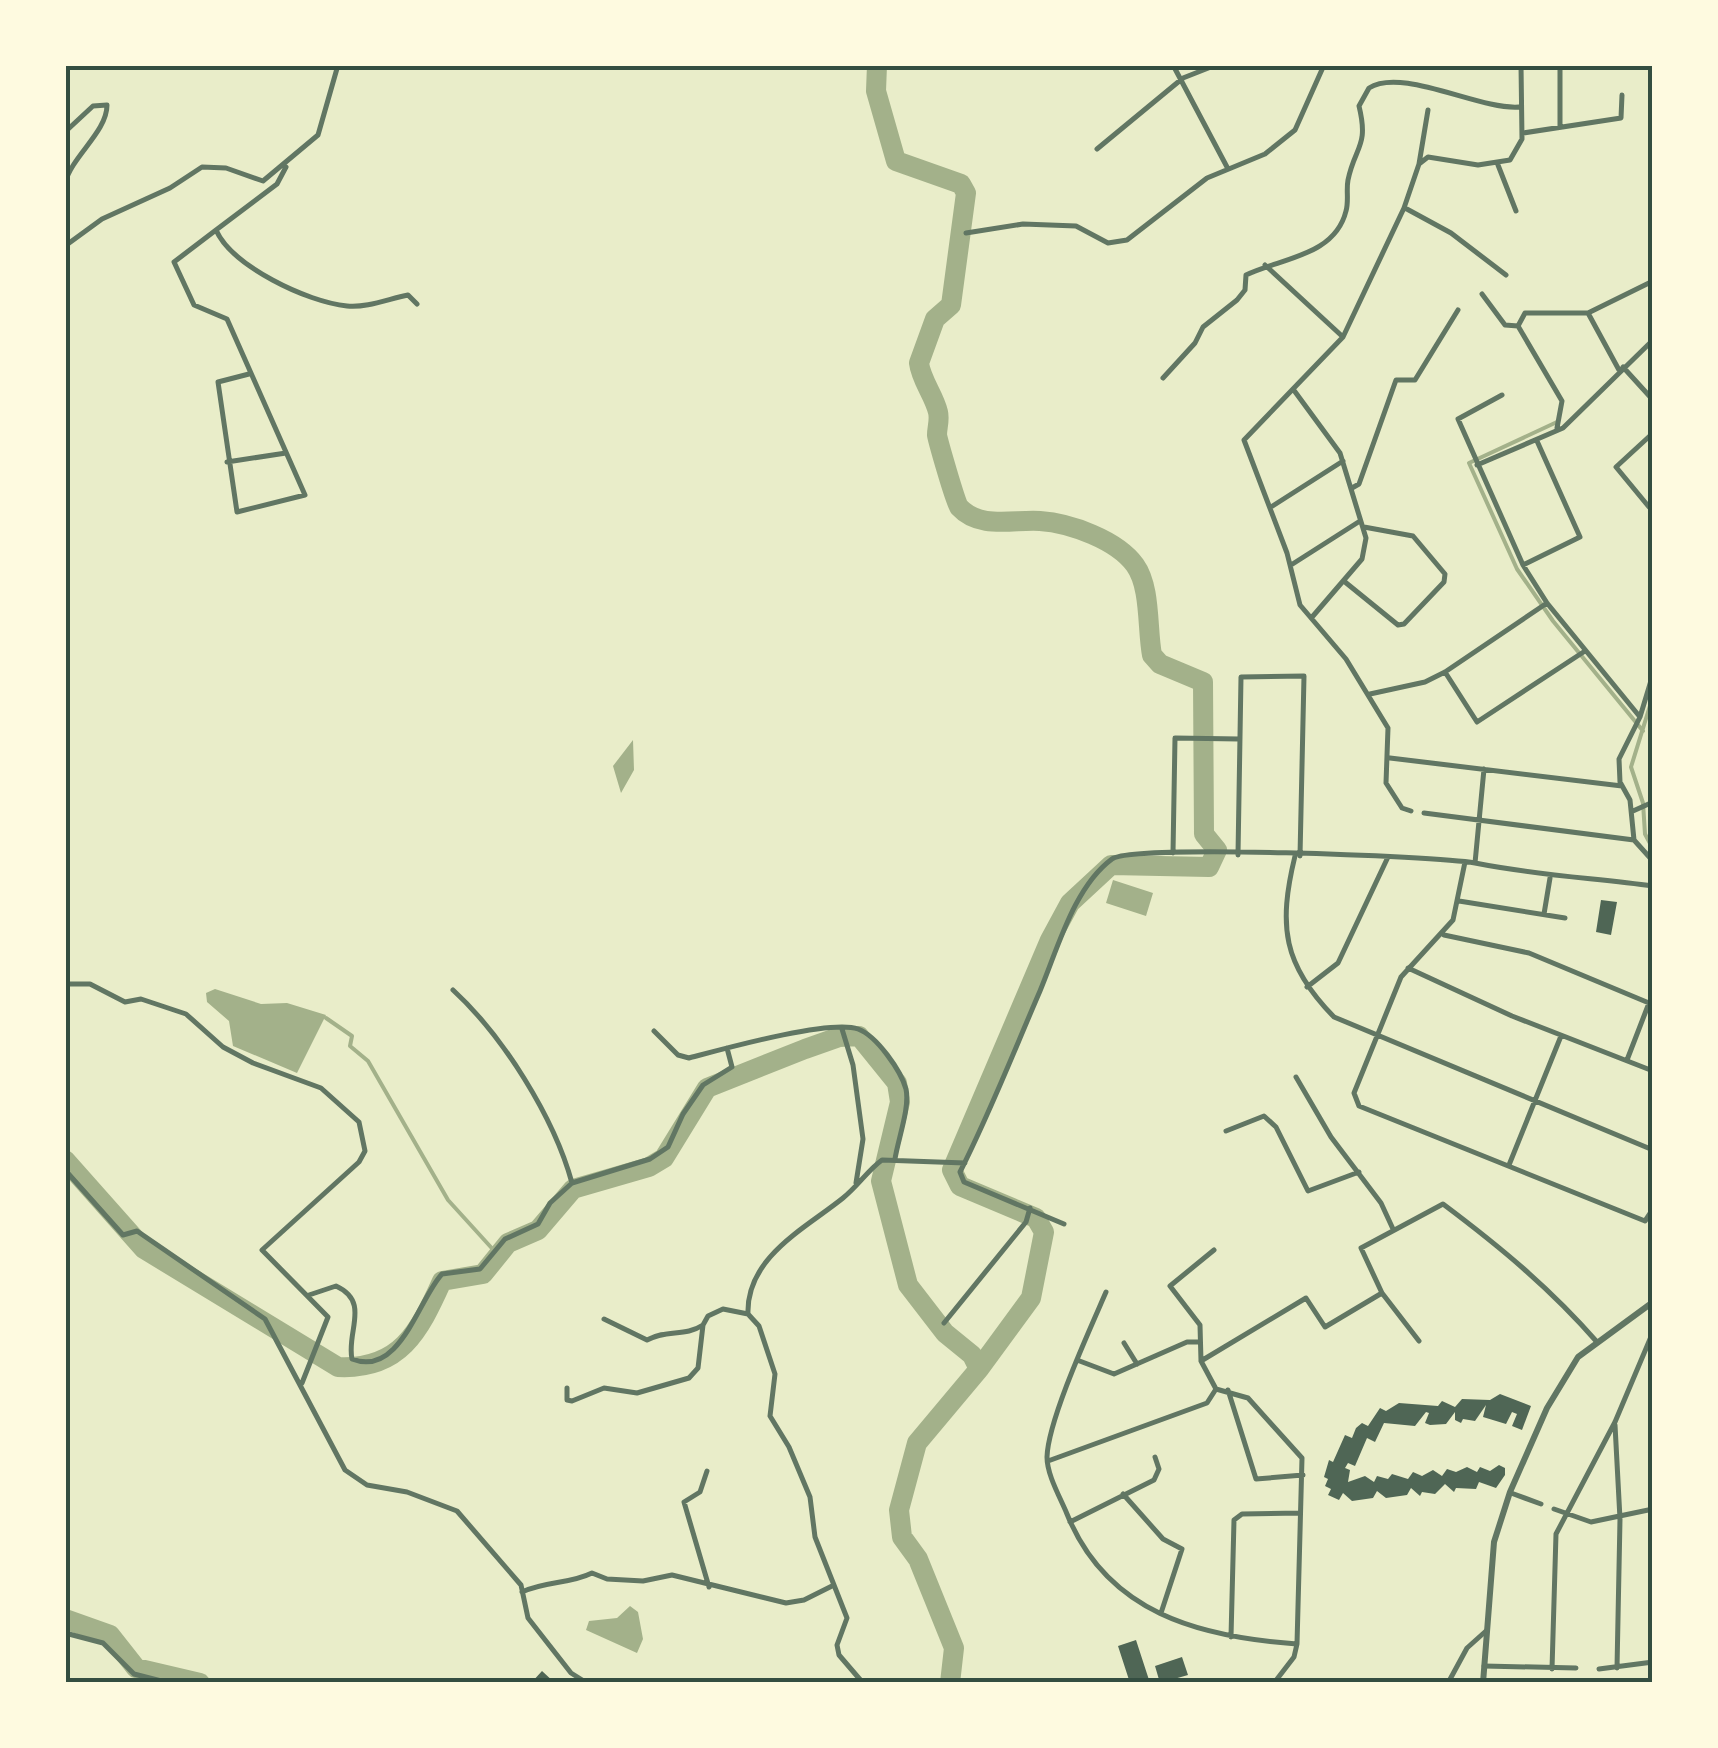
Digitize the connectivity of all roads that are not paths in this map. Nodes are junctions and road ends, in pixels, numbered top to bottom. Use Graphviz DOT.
graph roads {
  1 [pos="338,65"];
  2 [pos="1173,65"];
  3 [pos="1216,65"];
  4 [pos="1324,65"];
  5 [pos="1521,65"];
  6 [pos="1560,65"];
  7 [pos="1182,78"];
  8 [pos="1622,94"];
  9 [pos="1519,107"];
  10 [pos="1428,110"];
  11 [pos="1560,126"];
  12 [pos="65,132"];
  13 [pos="1522,133"];
  14 [pos="1097,149"];
  15 [pos="287,164"];
  16 [pos="1419,164"];
  17 [pos="1498,165"];
  18 [pos="1227,167"];
  19 [pos="65,184"];
  20 [pos="1404,208"];
  21 [pos="1516,211"];
  22 [pos="216,230"];
  23 [pos="966,233"];
  24 [pos="65,246"];
  25 [pos="1265,265"];
  26 [pos="1506,275"];
  27 [pos="1653,281"];
  28 [pos="1482,294"];
  29 [pos="417,304"];
  30 [pos="1458,310"];
  31 [pos="1588,313"];
  32 [pos="1518,326"];
  33 [pos="1343,337"];
  34 [pos="1653,340"];
  35 [pos="1621,369"];
  36 [pos="249,374"];
  37 [pos="1163,378"];
  38 [pos="1293,389"];
  39 [pos="1502,394"];
  40 [pos="1653,400"];
  41 [pos="1557,428"];
  42 [pos="1653,433"];
  43 [pos="1537,441"];
  44 [pos="286,453"];
  45 [pos="227,462"];
  46 [pos="1343,462"];
  47 [pos="1477,465"];
  48 [pos="1352,488"];
  49 [pos="1270,507"];
  50 [pos="1653,507"];
  51 [pos="1363,524"];
  52 [pos="1291,565"];
  53 [pos="1523,565"];
  54 [pos="1345,582"];
  55 [pos="1547,603"];
  56 [pos="1314,616"];
  57 [pos="1584,651"];
  58 [pos="1445,672"];
  59 [pos="1653,674"];
  60 [pos="1370,694"];
  61 [pos="1640,717"];
  62 [pos="1238,738"];
  63 [pos="1390,758"];
  64 [pos="1484,769"];
  65 [pos="1622,786"];
  66 [pos="1653,802"];
  67 [pos="1410,811"];
  68 [pos="1632,812"];
  69 [pos="1424,813"];
  70 [pos="1480,819"];
  71 [pos="1634,840"];
  72 [pos="1173,853"];
  73 [pos="1238,855"];
  74 [pos="1298,856"];
  75 [pos="1388,857"];
  76 [pos="1465,862"];
  77 [pos="1475,864"];
  78 [pos="1653,871"];
  79 [pos="1550,878"];
  80 [pos="1653,886"];
  81 [pos="1459,901"];
  82 [pos="1544,914"];
  83 [pos="1565,918"];
  84 [pos="1444,936"];
  85 [pos="1408,968"];
  86 [pos="65,984"];
  87 [pos="1307,987"];
  88 [pos="453,990"];
  89 [pos="842,1028"];
  90 [pos="654,1031"];
  91 [pos="1377,1036"];
  92 [pos="1561,1036"];
  93 [pos="727,1048"];
  94 [pos="1627,1060"];
  95 [pos="1653,1071"];
  96 [pos="1296,1077"];
  97 [pos="1536,1103"];
  98 [pos="1226,1131"];
  99 [pos="1653,1150"];
  100 [pos="895,1159"];
  101 [pos="965,1163"];
  102 [pos="1508,1165"];
  103 [pos="65,1170"];
  104 [pos="1358,1172"];
  105 [pos="572,1183"];
  106 [pos="856,1186"];
  107 [pos="1030,1208"];
  108 [pos="1653,1208"];
  109 [pos="1064,1224"];
  110 [pos="1393,1230"];
  111 [pos="1214,1250"];
  112 [pos="1106,1292"];
  113 [pos="1382,1293"];
  114 [pos="309,1295"];
  115 [pos="1653,1302"];
  116 [pos="748,1314"];
  117 [pos="604,1319"];
  118 [pos="944,1323"];
  119 [pos="702,1325"];
  120 [pos="1653,1332"];
  121 [pos="1419,1341"];
  122 [pos="1199,1342"];
  123 [pos="1597,1342"];
  124 [pos="1124,1343"];
  125 [pos="1078,1360"];
  126 [pos="1201,1361"];
  127 [pos="1137,1364"];
  128 [pos="302,1384"];
  129 [pos="567,1388"];
  130 [pos="1216,1389"];
  131 [pos="1228,1390"];
  132 [pos="1615,1422"];
  133 [pos="1155,1457"];
  134 [pos="1047,1461"];
  135 [pos="706,1472"];
  136 [pos="1303,1475"];
  137 [pos="1510,1492"];
  138 [pos="1123,1494"];
  139 [pos="1541,1504"];
  140 [pos="1554,1509"];
  141 [pos="1653,1509"];
  142 [pos="1565,1512"];
  143 [pos="1300,1513"];
  144 [pos="1620,1519"];
  145 [pos="1070,1522"];
  146 [pos="832,1586"];
  147 [pos="709,1587"];
  148 [pos="522,1592"];
  149 [pos="1161,1613"];
  150 [pos="1486,1631"];
  151 [pos="65,1633"];
  152 [pos="1231,1637"];
  153 [pos="1297,1644"];
  154 [pos="1653,1662"];
  155 [pos="1483,1666"];
  156 [pos="1576,1668"];
  157 [pos="1600,1668"];
  158 [pos="1617,1668"];
  159 [pos="1552,1669"];
  160 [pos="168,1683"];
  161 [pos="588,1683"];
  162 [pos="863,1683"];
  163 [pos="1274,1683"];
  164 [pos="1448,1683"];
  165 [pos="1483,1683"];
  1 -- 15 [label="street"];
  2 -- 7 [label="street"];
  3 -- 7 [label="street"];
  4 -- 18 [label="street"];
  5 -- 9 [label="street"];
  6 -- 11 [label="street"];
  7 -- 14 [label="street"];
  7 -- 18 [label="street"];
  8 -- 11 [label="street"];
  9 -- 13 [label="street"];
  9 -- 25 [label="street"];
  10 -- 16 [label="street"];
  11 -- 13 [label="street"];
  12 -- 19 [label="street"];
  13 -- 17 [label="street"];
  15 -- 22 [label="street"];
  15 -- 24 [label="street"];
  16 -- 17 [label="street"];
  16 -- 20 [label="street"];
  17 -- 21 [label="street"];
  18 -- 23 [label="street"];
  20 -- 26 [label="street"];
  20 -- 33 [label="street"];
  22 -- 29 [label="street"];
  22 -- 36 [label="street"];
  25 -- 33 [label="street"];
  25 -- 37 [label="street"];
  27 -- 31 [label="street"];
  28 -- 32 [label="street"];
  30 -- 48 [label="street"];
  31 -- 32 [label="street"];
  31 -- 35 [label="street"];
  32 -- 41 [label="street"];
  33 -- 38 [label="street"];
  34 -- 35 [label="street"];
  35 -- 40 [label="street"];
  35 -- 41 [label="street"];
  36 -- 44 [label="street"];
  36 -- 45 [label="street"];
  38 -- 46 [label="street"];
  38 -- 49 [label="street"];
  39 -- 47 [label="street"];
  41 -- 43 [label="street"];
  42 -- 50 [label="street"];
  43 -- 47 [label="street"];
  43 -- 53 [label="street"];
  44 -- 45 [label="street"];
  44 -- 45 [label="street"];
  46 -- 48 [label="street"];
  46 -- 49 [label="street"];
  47 -- 53 [label="street"];
  48 -- 51 [label="street"];
  49 -- 52 [label="street"];
  51 -- 52 [label="street"];
  51 -- 54 [label="street"];
  51 -- 54 [label="street"];
  52 -- 56 [label="street"];
  53 -- 55 [label="street"];
  54 -- 56 [label="street"];
  55 -- 57 [label="street"];
  55 -- 58 [label="street"];
  56 -- 60 [label="street"];
  57 -- 58 [label="street"];
  57 -- 61 [label="street"];
  58 -- 60 [label="street"];
  59 -- 61 [label="street"];
  60 -- 63 [label="street"];
  61 -- 65 [label="street"];
  62 -- 72 [label="street"];
  62 -- 73 [label="street"];
  62 -- 74 [label="street"];
  63 -- 64 [label="street"];
  63 -- 67 [label="street"];
  64 -- 65 [label="street"];
  64 -- 70 [label="street"];
  65 -- 68 [label="street"];
  66 -- 68 [label="street"];
  68 -- 71 [label="street"];
  69 -- 70 [label="street"];
  70 -- 71 [label="street"];
  70 -- 77 [label="street"];
  71 -- 78 [label="street"];
  72 -- 73 [label="street"];
  72 -- 101 [label="street"];
  73 -- 74 [label="street"];
  74 -- 75 [label="street"];
  74 -- 87 [label="street"];
  75 -- 76 [label="street"];
  75 -- 87 [label="street"];
  76 -- 77 [label="street"];
  76 -- 81 [label="street"];
  77 -- 79 [label="street"];
  79 -- 80 [label="street"];
  79 -- 82 [label="street"];
  81 -- 82 [label="street"];
  81 -- 84 [label="street"];
  82 -- 83 [label="street"];
  84 -- 85 [label="street"];
  84 -- 94 [label="street"];
  85 -- 91 [label="street"];
  85 -- 92 [label="street"];
  86 -- 114 [label="street"];
  87 -- 91 [label="street"];
  88 -- 105 [label="street"];
  89 -- 93 [label="street"];
  89 -- 100 [label="street"];
  89 -- 106 [label="street"];
  90 -- 93 [label="street"];
  91 -- 97 [label="street"];
  91 -- 102 [label="street"];
  92 -- 94 [label="street"];
  92 -- 97 [label="street"];
  93 -- 105 [label="street"];
  94 -- 95 [label="street"];
  96 -- 104 [label="street"];
  97 -- 99 [label="street"];
  97 -- 102 [label="street"];
  98 -- 104 [label="street"];
  100 -- 101 [label="street"];
  100 -- 106 [label="street"];
  101 -- 107 [label="street"];
  102 -- 108 [label="street"];
  103 -- 128 [label="street"];
  104 -- 110 [label="street"];
  105 -- 114 [label="street"];
  106 -- 116 [label="street"];
  107 -- 109 [label="street"];
  107 -- 118 [label="street"];
  110 -- 113 [label="street"];
  110 -- 123 [label="street"];
  111 -- 122 [label="street"];
  112 -- 125 [label="street"];
  113 -- 121 [label="street"];
  113 -- 126 [label="street"];
  114 -- 128 [label="street"];
  115 -- 123 [label="street"];
  116 -- 119 [label="street"];
  116 -- 146 [label="street"];
  117 -- 119 [label="street"];
  119 -- 129 [label="street"];
  120 -- 132 [label="street"];
  122 -- 126 [label="street"];
  122 -- 127 [label="street"];
  123 -- 137 [label="street"];
  124 -- 127 [label="street"];
  125 -- 127 [label="street"];
  125 -- 134 [label="street"];
  126 -- 130 [label="street"];
  128 -- 148 [label="street"];
  130 -- 131 [label="street"];
  130 -- 134 [label="street"];
  131 -- 136 [label="street"];
  131 -- 136 [label="street"];
  132 -- 142 [label="street"];
  132 -- 144 [label="street"];
  133 -- 138 [label="street"];
  134 -- 145 [label="street"];
  135 -- 147 [label="street"];
  136 -- 143 [label="street"];
  137 -- 139 [label="street"];
  137 -- 150 [label="street"];
  138 -- 145 [label="street"];
  138 -- 149 [label="street"];
  140 -- 142 [label="street"];
  141 -- 144 [label="street"];
  142 -- 144 [label="street"];
  142 -- 159 [label="street"];
  143 -- 152 [label="street"];
  143 -- 153 [label="street"];
  144 -- 158 [label="street"];
  145 -- 149 [label="street"];
  146 -- 147 [label="street"];
  146 -- 162 [label="street"];
  147 -- 148 [label="street"];
  148 -- 161 [label="street"];
  149 -- 152 [label="street"];
  150 -- 155 [label="street"];
  150 -- 164 [label="street"];
  151 -- 160 [label="street"];
  152 -- 153 [label="street"];
  153 -- 163 [label="street"];
  154 -- 158 [label="street"];
  155 -- 159 [label="street"];
  155 -- 165 [label="street"];
  156 -- 159 [label="street"];
  157 -- 158 [label="street"];
}
